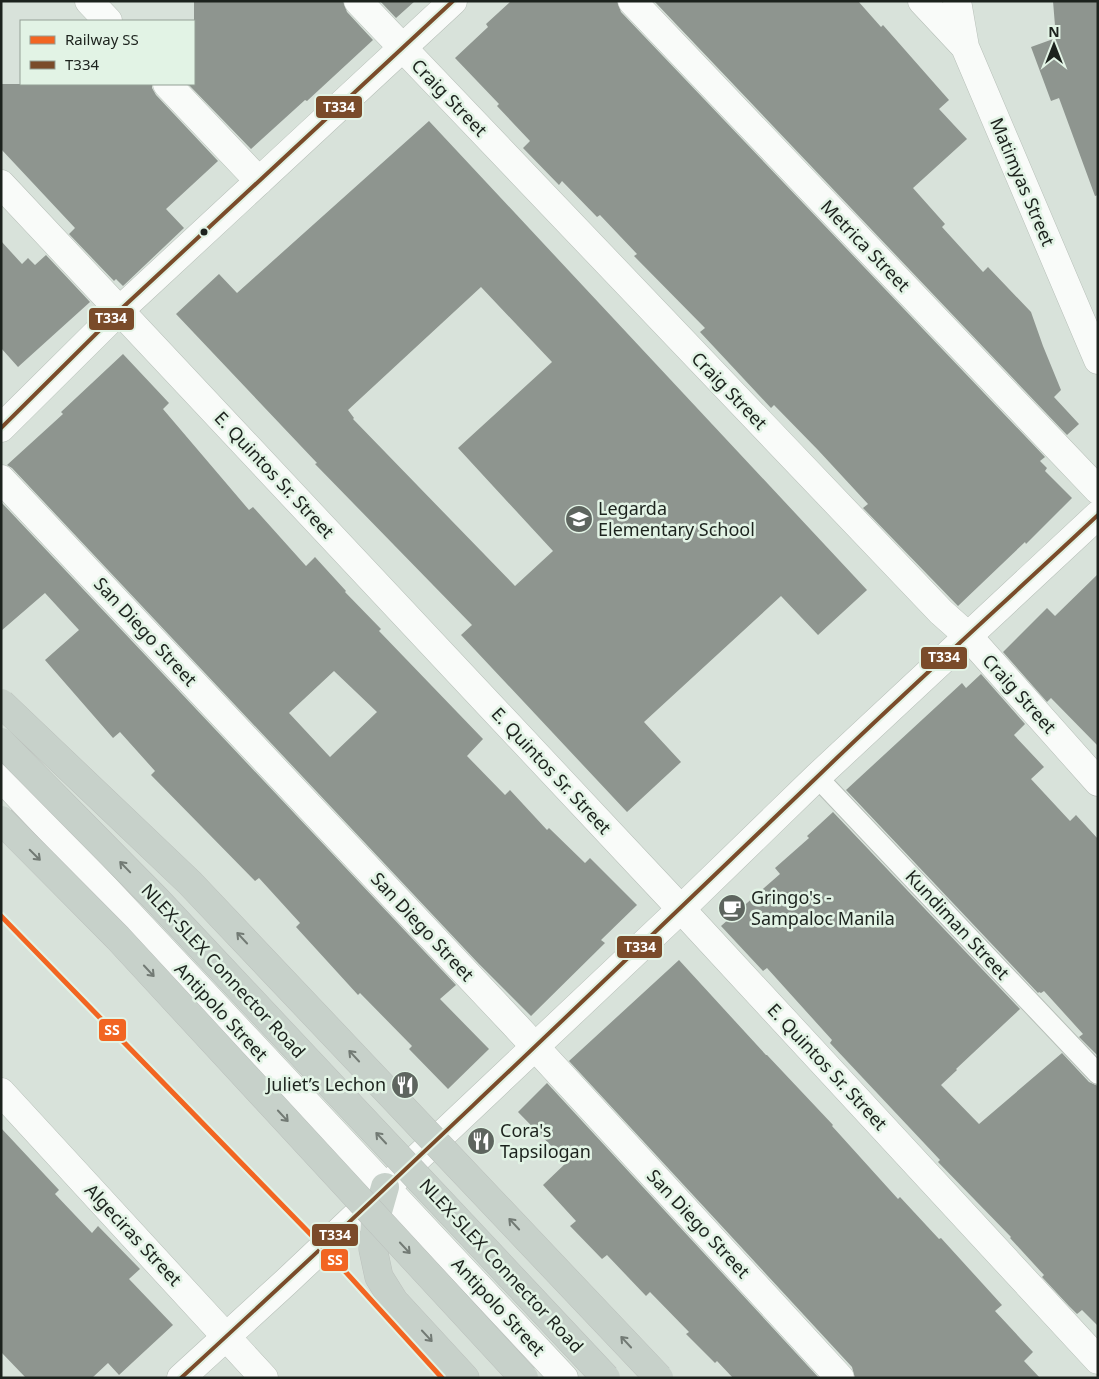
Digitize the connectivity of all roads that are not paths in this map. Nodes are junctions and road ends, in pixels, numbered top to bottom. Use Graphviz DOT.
graph roads {
  1 [pos="89,1"];
  2 [pos="358,1"];
  3 [pos="453,1"];
  4 [pos="632,1"];
  5 [pos="922,1"];
  6 [pos="957,1"];
  7 [pos="107,20"];
  8 [pos="965,47"];
  9 [pos="401,48"];
  10 [pos="168,85"];
  11 [pos="259,181"];
  12 [pos="1,184"];
  13 [pos="120,310"];
  14 [pos="1098,360"];
  15 [pos="1,428"];
  16 [pos="1,479"];
  17 [pos="1098,490"];
  18 [pos="1098,515"];
  19 [pos="968,636"];
  20 [pos="1,703"];
  21 [pos="1,742"];
  22 [pos="1,776"];
  23 [pos="817,777"];
  24 [pos="1098,782"];
  25 [pos="1,820"];
  26 [pos="681,909"];
  27 [pos="535,1046"];
  28 [pos="1098,1074"];
  29 [pos="1,1092"];
  30 [pos="385,1188"];
  31 [pos="226,1336"];
  32 [pos="1098,1360"];
  33 [pos="181,1378"];
  34 [pos="264,1378"];
  35 [pos="465,1378"];
  36 [pos="524,1378"];
  37 [pos="564,1378"];
  38 [pos="606,1378"];
  39 [pos="660,1378"];
  40 [pos="840,1378"];
  1 -- 7 [label="street"];
  2 -- 9 [label="street, Craig Street"];
  3 -- 9 [label="street"];
  4 -- 17 [label="street, Metrica Street"];
  5 -- 8 [label="street"];
  6 -- 8 [label="street, Matimyas Street"];
  8 -- 14 [label="street, Matimyas Street"];
  9 -- 11 [label="street"];
  9 -- 19 [label="street, Craig Street"];
  10 -- 11 [label="street"];
  11 -- 13 [label="street"];
  12 -- 13 [label="street, E. Quintos Sr. Street"];
  13 -- 15 [label="street"];
  13 -- 26 [label="street, E. Quintos Sr. Street"];
  16 -- 27 [label="street, San Diego Street"];
  18 -- 19 [label="street"];
  19 -- 23 [label="street"];
  19 -- 24 [label="street, Craig Street"];
  39 -- 20 [label="highway, one-way, bridge"];
  38 -- 21 [label="highway, NLEX-SLEX Connector Road, one-way, bridge"];
  22 -- 30 [label="street, Antipolo Street"];
  23 -- 26 [label="street"];
  23 -- 28 [label="lane, Kundiman Street"];
  25 -- 36 [label="highway, one-way, bridge"];
  26 -- 27 [label="street"];
  26 -- 32 [label="street, E. Quintos Sr. Street"];
  27 -- 30 [label="street"];
  27 -- 40 [label="street, San Diego Street"];
  29 -- 31 [label="street, Algeciras Street"];
  30 -- 31 [label="street"];
  30 -- 35 [label="highway, one-way"];
  30 -- 37 [label="street, Antipolo Street"];
  31 -- 33 [label="street"];
  31 -- 34 [label="street, Algeciras Street"];
}
